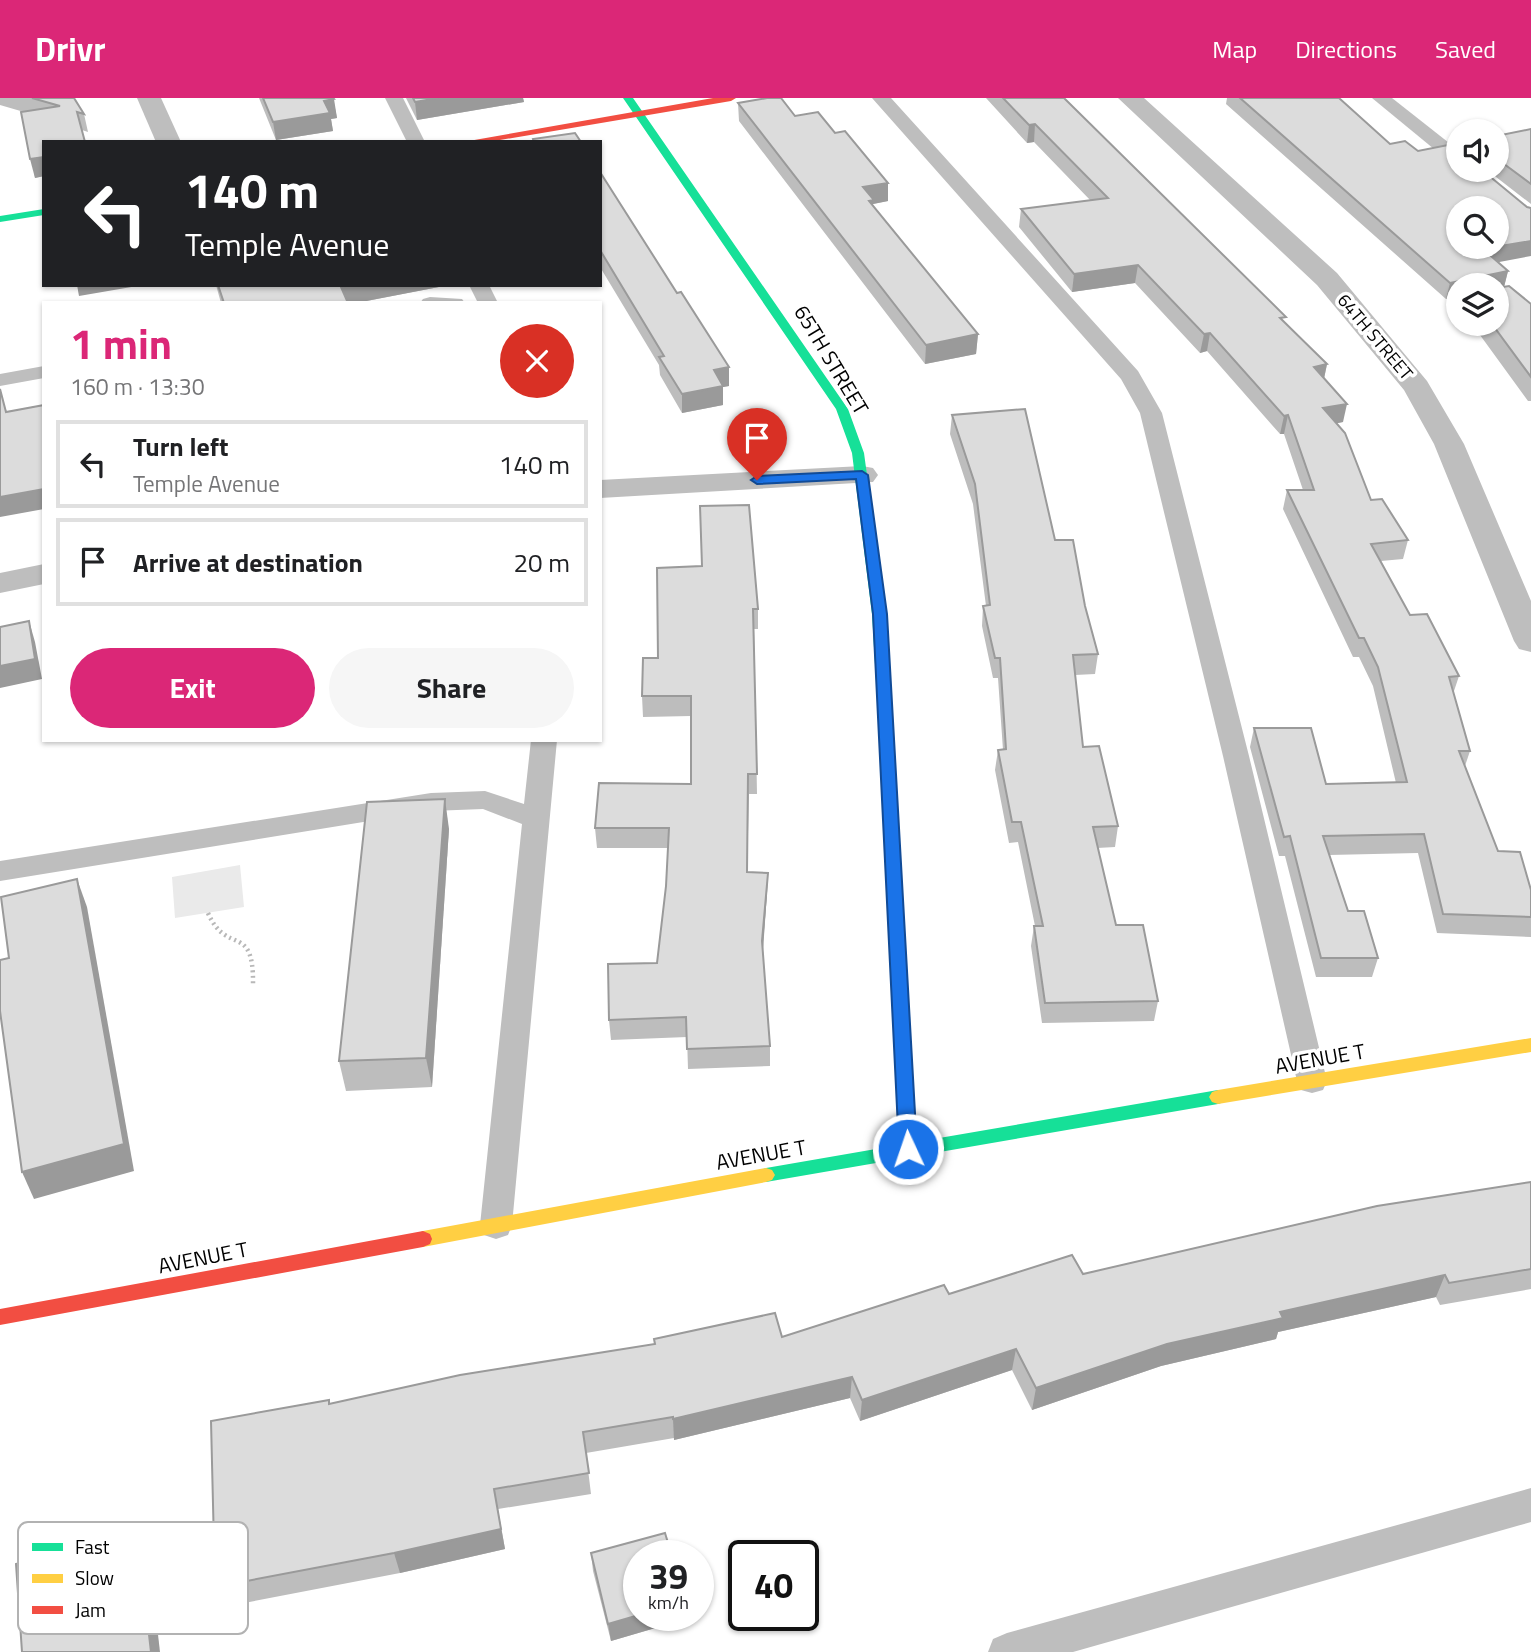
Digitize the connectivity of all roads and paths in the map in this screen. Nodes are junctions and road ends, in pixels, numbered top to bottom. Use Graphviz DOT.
graph roads {
  1 [pos="149,98"];
  2 [pos="394,98"];
  3 [pos="628,98"];
  4 [pos="731,98"];
  5 [pos="881,98"];
  6 [pos="1130,98"];
  7 [pos="1381,98"];
  8 [pos="639,113"];
  9 [pos="168,140"];
  10 [pos="415,140"];
  11 [pos="480,140"];
  12 [pos="1446,149"];
  13 [pos="42,212"];
  14 [pos="0,219"];
  15 [pos="42,372"];
  16 [pos="0,380"];
  17 [pos="862,475"];
  18 [pos="602,489"];
  19 [pos="42,574"];
  20 [pos="0,583"];
  21 [pos="1531,641"];
  22 [pos="544,742"];
  23 [pos="536,819"];
  24 [pos="0,871"];
  25 [pos="208,913"];
  26 [pos="253,985"];
  27 [pos="1531,1045"];
  28 [pos="1312,1081"];
  29 [pos="908,1149"];
  30 [pos="496,1225"];
  31 [pos="0,1317"];
  32 [pos="1531,1505"];
  33 [pos="1007,1652"];
  1 -- 9 [label="street"];
  2 -- 10 [label="lane"];
  3 -- 8 [label="street, 65TH STREET"];
  4 -- 8 [label="street"];
  5 -- 28 [label="lane"];
  6 -- 21 [label="street, 64TH STREET"];
  7 -- 12 [label="lane"];
  8 -- 11 [label="street"];
  8 -- 17 [label="street, 65TH STREET"];
  13 -- 14 [label="street"];
  15 -- 16 [label="lane"];
  17 -- 18 [label="street"];
  17 -- 29 [label="street, 65TH STREET"];
  19 -- 20 [label="street"];
  22 -- 23 [label="lane"];
  23 -- 24 [label="lane"];
  23 -- 30 [label="lane"];
  25 -- 26 [label="path"];
  27 -- 28 [label="street, AVENUE T"];
  28 -- 29 [label="street, AVENUE T"];
  29 -- 30 [label="street, AVENUE T"];
  30 -- 31 [label="street, AVENUE T"];
  32 -- 33 [label="lane"];
}
